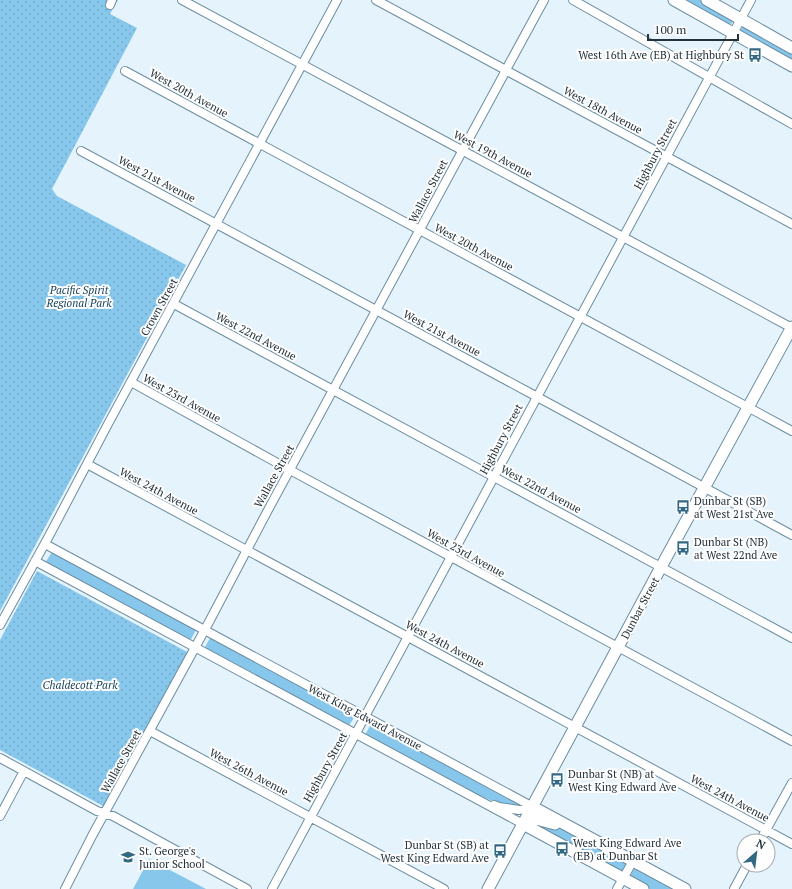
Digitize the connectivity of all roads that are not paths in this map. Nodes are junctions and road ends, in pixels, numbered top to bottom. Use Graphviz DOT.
graph roads {
  1 [pos="182,0"];
  2 [pos="337,0"];
  3 [pos="376,0"];
  4 [pos="544,0"];
  5 [pos="572,0"];
  6 [pos="674,0"];
  7 [pos="707,0"];
  8 [pos="751,0"];
  9 [pos="740,19"];
  10 [pos="733,33"];
  11 [pos="792,48"];
  12 [pos="303,64"];
  13 [pos="792,66"];
  14 [pos="506,70"];
  15 [pos="125,71"];
  16 [pos="709,77"];
  17 [pos="792,124"];
  18 [pos="259,144"];
  19 [pos="462,150"];
  20 [pos="81,151"];
  21 [pos="666,156"];
  22 [pos="216,224"];
  23 [pos="792,224"];
  24 [pos="420,230"];
  25 [pos="623,237"];
  26 [pos="174,304"];
  27 [pos="376,310"];
  28 [pos="580,317"];
  29 [pos="792,328"];
  30 [pos="131,382"];
  31 [pos="334,390"];
  32 [pos="537,396"];
  33 [pos="748,408"];
  34 [pos="792,431"];
  35 [pos="87,464"];
  36 [pos="290,470"];
  37 [pos="494,476"];
  38 [pos="705,487"];
  39 [pos="792,535"];
  40 [pos="45,544"];
  41 [pos="247,550"];
  42 [pos="451,557"];
  43 [pos="35,561"];
  44 [pos="661,567"];
  45 [pos="0,626"];
  46 [pos="204,630"];
  47 [pos="408,637"];
  48 [pos="792,638"];
  49 [pos="195,647"];
  50 [pos="618,647"];
  51 [pos="365,717"];
  52 [pos="576,727"];
  53 [pos="150,731"];
  54 [pos="356,734"];
  55 [pos="792,741"];
  56 [pos="0,758"];
  57 [pos="24,771"];
  58 [pos="792,783"];
  59 [pos="476,798"];
  60 [pos="533,807"];
  61 [pos="105,814"];
  62 [pos="0,816"];
  63 [pos="310,818"];
  64 [pos="523,824"];
  65 [pos="565,825"];
  66 [pos="766,830"];
  67 [pos="764,833"];
  68 [pos="792,844"];
  69 [pos="632,861"];
  70 [pos="743,873"];
  71 [pos="623,878"];
  72 [pos="65,889"];
  73 [pos="248,889"];
  74 [pos="272,889"];
  75 [pos="444,889"];
  76 [pos="488,889"];
  77 [pos="617,889"];
  78 [pos="643,889"];
  79 [pos="685,889"];
  80 [pos="734,889"];
  1 -- 12 [label="street, West 19th Avenue"];
  2 -- 12 [label="street, Crown Street"];
  3 -- 14 [label="street, West 18th Avenue"];
  4 -- 14 [label="street, Wallace Street"];
  5 -- 16 [label="street"];
  6 -- 10 [label="main road"];
  7 -- 9 [label="main road"];
  8 -- 9 [label="street, Highbury Street"];
  9 -- 10 [label="street, Highbury Street"];
  9 -- 11 [label="main road"];
  10 -- 13 [label="main road"];
  10 -- 16 [label="street, Highbury Street"];
  12 -- 18 [label="street, Crown Street"];
  12 -- 19 [label="street, West 19th Avenue"];
  14 -- 19 [label="street, Wallace Street"];
  14 -- 21 [label="street, West 18th Avenue"];
  15 -- 18 [label="street, West 20th Avenue"];
  16 -- 17 [label="street"];
  16 -- 21 [label="street, Highbury Street"];
  18 -- 22 [label="street, Crown Street"];
  18 -- 24 [label="street, West 20th Avenue"];
  19 -- 24 [label="street, Wallace Street"];
  19 -- 25 [label="street, West 19th Avenue"];
  20 -- 22 [label="street, West 21st Avenue"];
  21 -- 23 [label="street, West 18th Avenue"];
  21 -- 25 [label="street, Highbury Street"];
  22 -- 26 [label="street, Crown Street"];
  22 -- 27 [label="street, West 21st Avenue"];
  24 -- 27 [label="street, Wallace Street"];
  24 -- 28 [label="street, West 20th Avenue"];
  25 -- 28 [label="street, Highbury Street"];
  25 -- 29 [label="street, West 19th Avenue"];
  26 -- 30 [label="street, Crown Street"];
  26 -- 31 [label="street, West 22nd Avenue"];
  27 -- 31 [label="street, Wallace Street"];
  27 -- 32 [label="street, West 21st Avenue"];
  28 -- 32 [label="street, Highbury Street"];
  28 -- 33 [label="street, West 20th Avenue"];
  29 -- 33 [label="main road, Dunbar Street"];
  30 -- 35 [label="street, Crown Street"];
  30 -- 36 [label="street, West 23rd Avenue"];
  31 -- 36 [label="street, Wallace Street"];
  31 -- 37 [label="street, West 22nd Avenue"];
  32 -- 37 [label="street, Highbury Street"];
  32 -- 38 [label="street, West 21st Avenue"];
  33 -- 34 [label="street, West 20th Avenue"];
  33 -- 38 [label="main road, Dunbar Street"];
  35 -- 40 [label="street, Crown Street"];
  35 -- 41 [label="street, West 24th Avenue"];
  36 -- 41 [label="street, Wallace Street"];
  36 -- 42 [label="street, West 23rd Avenue"];
  37 -- 42 [label="street, Highbury Street"];
  37 -- 44 [label="street, West 22nd Avenue"];
  38 -- 39 [label="street, West 21st Avenue"];
  38 -- 44 [label="main road, Dunbar Street"];
  40 -- 43 [label="street, Crown Street"];
  40 -- 46 [label="street, West King Edward Avenue"];
  41 -- 46 [label="street, Wallace Street"];
  41 -- 47 [label="street, West 24th Avenue"];
  42 -- 47 [label="street, Highbury Street"];
  42 -- 50 [label="street, West 23rd Avenue"];
  43 -- 45 [label="street, Crown Street"];
  43 -- 49 [label="street, West King Edward Avenue"];
  44 -- 48 [label="street, West 22nd Avenue"];
  44 -- 50 [label="main road, Dunbar Street"];
  46 -- 49 [label="street, Wallace Street"];
  46 -- 51 [label="street, West King Edward Avenue"];
  47 -- 51 [label="street, Highbury Street"];
  47 -- 52 [label="street, West 24th Avenue"];
  49 -- 53 [label="street, Wallace Street"];
  49 -- 54 [label="street, West King Edward Avenue"];
  50 -- 52 [label="main road, Dunbar Street"];
  50 -- 55 [label="street, West 23rd Avenue"];
  51 -- 54 [label="street, Highbury Street"];
  51 -- 60 [label="street, West King Edward Avenue"];
  52 -- 60 [label="main road, Dunbar Street"];
  52 -- 66 [label="street, West 24th Avenue"];
  53 -- 61 [label="street, Wallace Street"];
  53 -- 63 [label="street, West 26th Avenue"];
  54 -- 59 [label="street, West King Edward Avenue"];
  54 -- 63 [label="street, Highbury Street"];
  56 -- 57 [label="street"];
  57 -- 61 [label="street"];
  57 -- 62 [label="street"];
  58 -- 66 [label="street"];
  59 -- 60 [label="street"];
  59 -- 64 [label="street, West King Edward Avenue"];
  60 -- 64 [label="main road, Dunbar Street"];
  60 -- 65 [label="main road, West King Edward Avenue"];
  61 -- 72 [label="street, Wallace Street"];
  61 -- 73 [label="street"];
  63 -- 74 [label="street, Highbury Street"];
  63 -- 75 [label="street, West 26th Avenue"];
  64 -- 65 [label="main road"];
  64 -- 71 [label="main road, West King Edward Avenue"];
  64 -- 76 [label="main road, Dunbar Street"];
  65 -- 69 [label="main road, West King Edward Avenue"];
  66 -- 67 [label="street"];
  66 -- 68 [label="street, West 24th Avenue"];
  69 -- 71 [label="street"];
  69 -- 79 [label="main road, West King Edward Avenue"];
  70 -- 80 [label="street"];
  71 -- 77 [label="street"];
  71 -- 78 [label="main road, West King Edward Avenue"];
}
